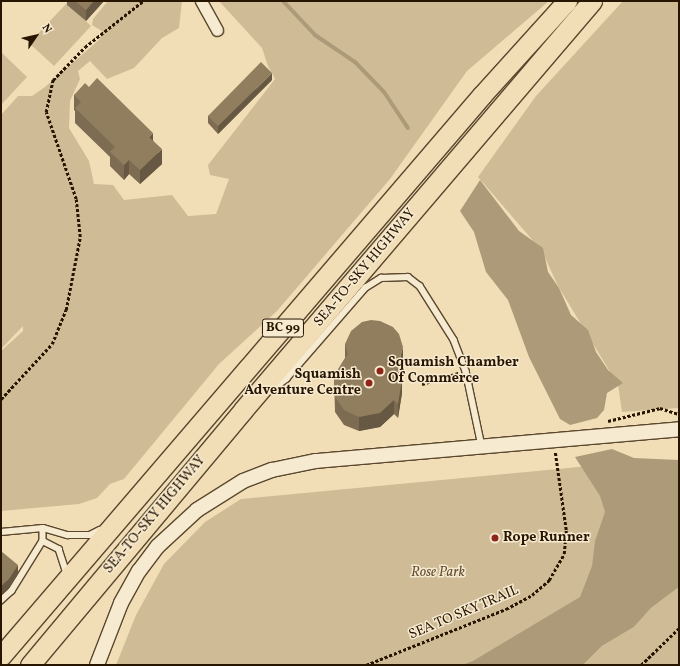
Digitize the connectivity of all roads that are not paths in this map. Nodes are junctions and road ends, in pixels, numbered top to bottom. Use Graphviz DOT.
graph roads {
  1 [pos="201,1"];
  2 [pos="567,1"];
  3 [pos="592,1"];
  4 [pos="217,30"];
  5 [pos="243,410"];
  6 [pos="679,429"];
  7 [pos="482,446"];
  8 [pos="112,526"];
  9 [pos="43,528"];
  10 [pos="1,532"];
  11 [pos="43,541"];
  12 [pos="68,577"];
  13 [pos="1,601"];
  14 [pos="1,656"];
  15 [pos="30,665"];
  16 [pos="97,665"];
  1 -- 4 [label="street"];
  2 -- 8 [label="highway, SEA-TO-SKY HIGHWAY / BC 99"];
  3 -- 5 [label="highway, SEA-TO-SKY HIGHWAY / BC 99"];
  5 -- 7 [label="lane"];
  5 -- 15 [label="highway, SEA-TO-SKY HIGHWAY / BC 99"];
  6 -- 7 [label="street"];
  7 -- 16 [label="street"];
  8 -- 9 [label="lane"];
  8 -- 12 [label="highway, SEA-TO-SKY HIGHWAY / BC 99"];
  9 -- 10 [label="lane"];
  9 -- 11 [label="lane"];
  11 -- 12 [label="lane"];
  11 -- 13 [label="lane"];
  12 -- 14 [label="highway, SEA-TO-SKY HIGHWAY / BC 99"];
}
